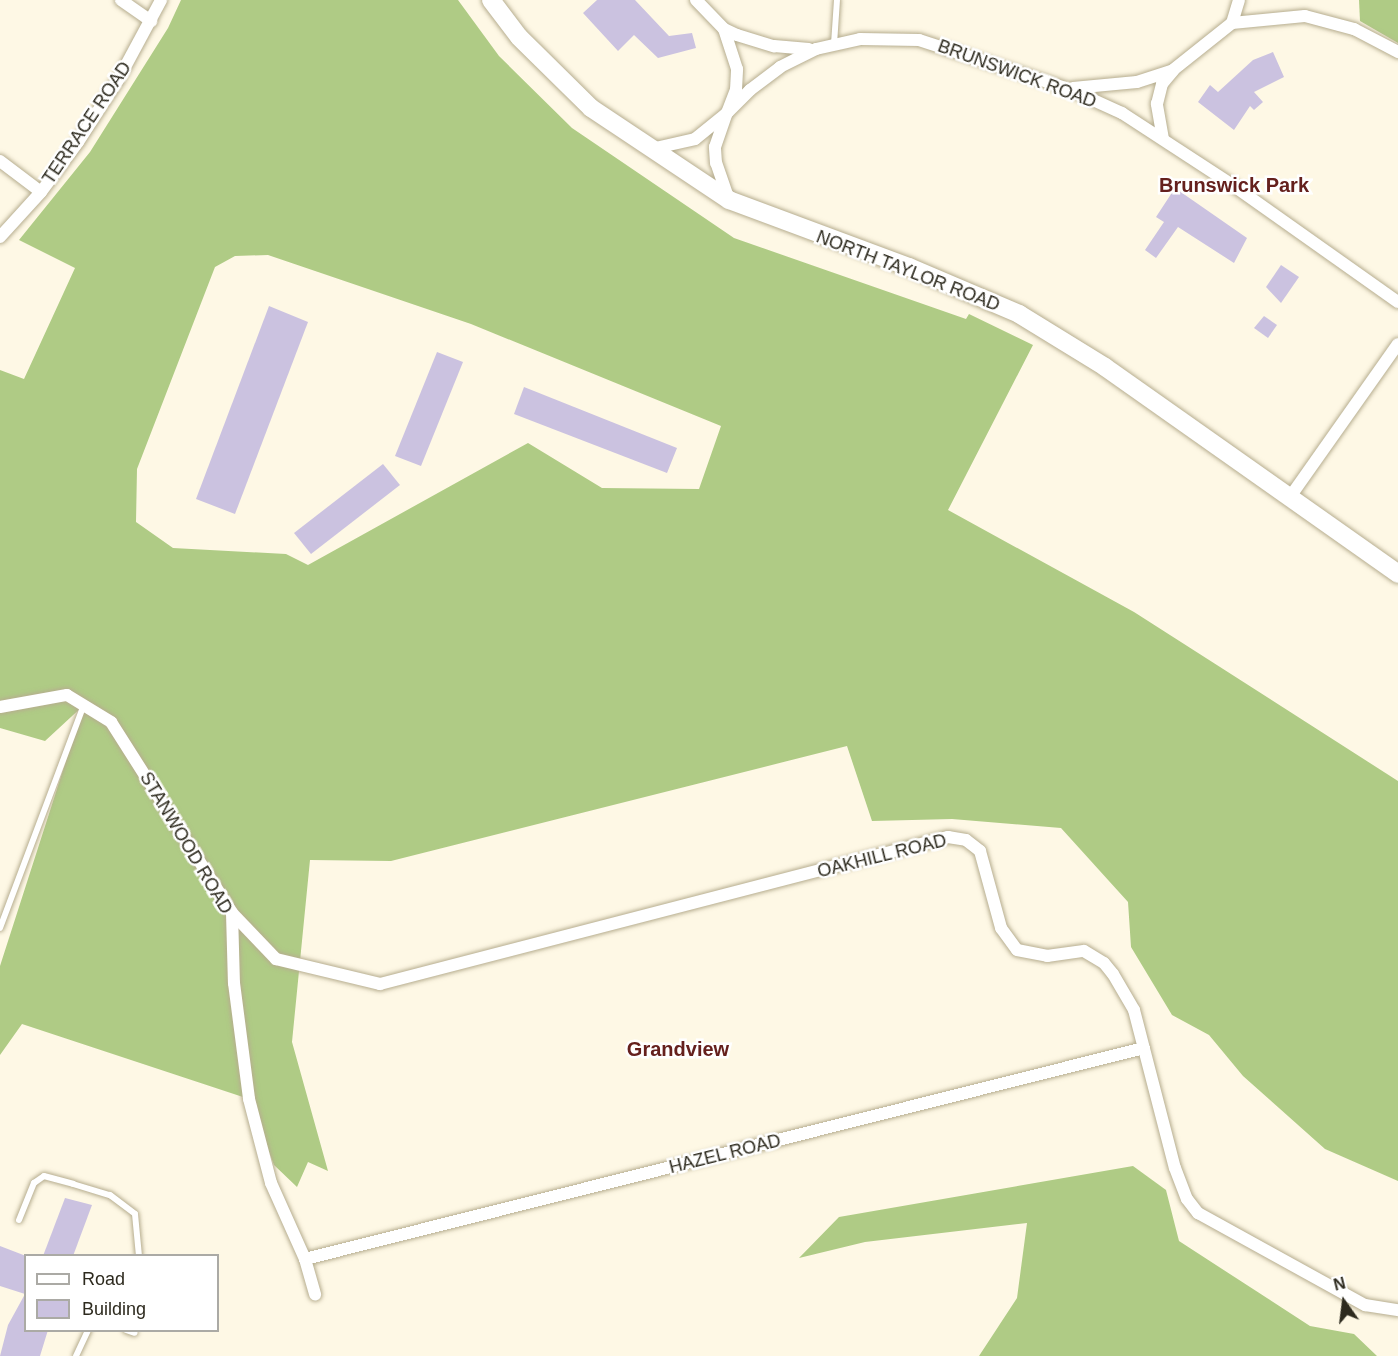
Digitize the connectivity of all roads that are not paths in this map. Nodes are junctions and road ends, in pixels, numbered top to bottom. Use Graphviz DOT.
graph roads {
  1 [pos="121,0"];
  2 [pos="161,0"];
  3 [pos="491,0"];
  4 [pos="696,0"];
  5 [pos="837,0"];
  6 [pos="1239,0"];
  7 [pos="151,21"];
  8 [pos="1232,23"];
  9 [pos="723,29"];
  10 [pos="834,44"];
  11 [pos="816,49"];
  12 [pos="1398,52"];
  13 [pos="1173,70"];
  14 [pos="1069,88"];
  15 [pos="727,113"];
  16 [pos="1163,139"];
  17 [pos="650,150"];
  18 [pos="0,161"];
  19 [pos="41,192"];
  20 [pos="729,201"];
  21 [pos="0,237"];
  22 [pos="1398,302"];
  23 [pos="1398,344"];
  24 [pos="1290,497"];
  25 [pos="1398,574"];
  26 [pos="84,704"];
  27 [pos="0,707"];
  28 [pos="232,913"];
  29 [pos="0,928"];
  30 [pos="1144,1048"];
  31 [pos="19,1220"];
  32 [pos="139,1254"];
  33 [pos="305,1259"];
  34 [pos="315,1295"];
  35 [pos="1398,1310"];
  36 [pos="87,1332"];
  37 [pos="132,1332"];
  38 [pos="135,1333"];
  39 [pos="76,1356"];
  1 -- 7 [label="street"];
  2 -- 7 [label="street, TERRACE ROAD"];
  3 -- 17 [label="street, NORTH TAYLOR ROAD"];
  4 -- 9 [label="street"];
  5 -- 10 [label="lane"];
  6 -- 8 [label="street"];
  7 -- 19 [label="street, TERRACE ROAD"];
  8 -- 12 [label="street"];
  8 -- 13 [label="street"];
  9 -- 11 [label="street"];
  9 -- 15 [label="street"];
  10 -- 11 [label="street, BRUNSWICK ROAD"];
  10 -- 14 [label="street, BRUNSWICK ROAD"];
  11 -- 15 [label="street, BRUNSWICK ROAD"];
  13 -- 14 [label="street"];
  13 -- 16 [label="street"];
  14 -- 16 [label="street, BRUNSWICK ROAD"];
  15 -- 17 [label="street, BRUNSWICK ROAD"];
  15 -- 20 [label="street"];
  16 -- 22 [label="street, BRUNSWICK ROAD"];
  17 -- 20 [label="street, NORTH TAYLOR ROAD"];
  18 -- 19 [label="street"];
  19 -- 21 [label="street, TERRACE ROAD"];
  20 -- 24 [label="street, NORTH TAYLOR ROAD"];
  23 -- 24 [label="street"];
  24 -- 25 [label="street, NORTH TAYLOR ROAD"];
  26 -- 27 [label="street, STANWOOD ROAD"];
  26 -- 28 [label="street, STANWOOD ROAD"];
  26 -- 29 [label="lane"];
  28 -- 30 [label="street, OAKHILL ROAD"];
  28 -- 33 [label="street, STANWOOD ROAD"];
  30 -- 33 [label="street, HAZEL ROAD"];
  30 -- 35 [label="street, OAKHILL ROAD"];
  31 -- 32 [label="lane"];
  33 -- 34 [label="street, STANWOOD ROAD"];
  36 -- 39 [label="lane"];
  37 -- 38 [label="lane"];
}
